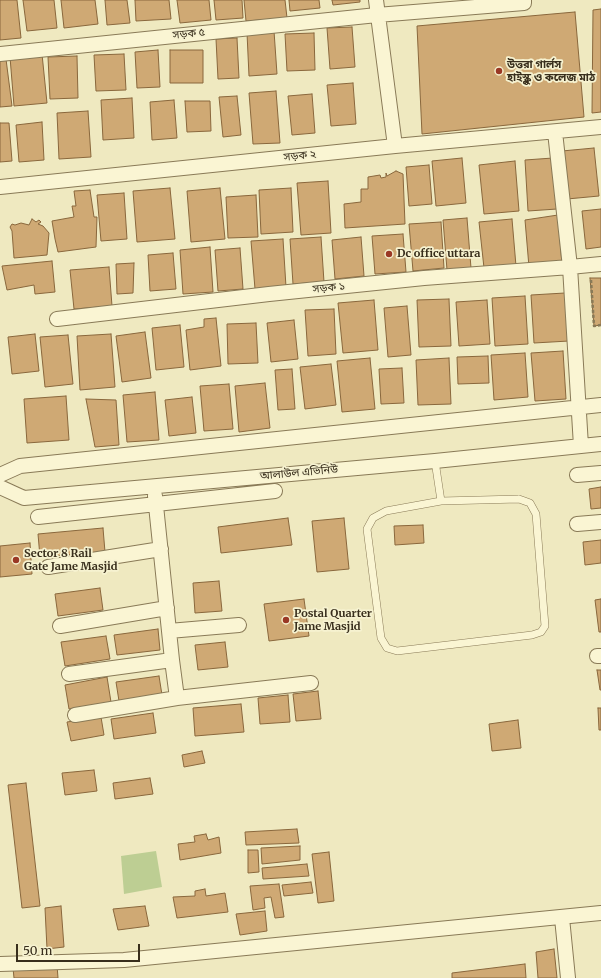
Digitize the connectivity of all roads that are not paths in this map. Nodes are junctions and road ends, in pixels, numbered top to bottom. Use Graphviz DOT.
graph roads {
  1 [pos="376,0"];
  2 [pos="524,0"];
  3 [pos="377,15"];
  4 [pos="0,54"];
  5 [pos="601,127"];
  6 [pos="555,132"];
  7 [pos="395,146"];
  8 [pos="0,187"];
  9 [pos="601,264"];
  10 [pos="570,267"];
  11 [pos="57,319"];
  12 [pos="601,405"];
  13 [pos="578,407"];
  14 [pos="601,444"];
  15 [pos="581,446"];
  16 [pos="436,461"];
  17 [pos="601,473"];
  18 [pos="0,475"];
  19 [pos="577,475"];
  20 [pos="154,486"];
  21 [pos="0,487"];
  22 [pos="275,491"];
  23 [pos="441,501"];
  24 [pos="156,504"];
  25 [pos="38,517"];
  26 [pos="601,522"];
  27 [pos="577,524"];
  28 [pos="161,549"];
  29 [pos="48,567"];
  30 [pos="167,608"];
  31 [pos="239,624"];
  32 [pos="60,626"];
  33 [pos="169,631"];
  34 [pos="172,660"];
  35 [pos="68,674"];
  36 [pos="311,683"];
  37 [pos="177,698"];
  38 [pos="75,715"];
  39 [pos="601,914"];
  40 [pos="562,918"];
  41 [pos="0,964"];
  42 [pos="568,978"];
  1 -- 3 [label="street"];
  2 -- 3 [label="street, সড়ক ৫"];
  3 -- 4 [label="street, সড়ক ৫"];
  3 -- 7 [label="street"];
  5 -- 6 [label="street, সড়ক ২"];
  6 -- 7 [label="street, সড়ক ২"];
  6 -- 10 [label="street"];
  7 -- 8 [label="street, সড়ক ২"];
  9 -- 10 [label="street, সড়ক ১"];
  10 -- 11 [label="street, সড়ক ১"];
  10 -- 13 [label="street"];
  12 -- 13 [label="street"];
  13 -- 15 [label="street"];
  13 -- 18 [label="street"];
  14 -- 15 [label="street, আলাউল এভিনিউ"];
  15 -- 16 [label="street, আলাউল এভিনিউ"];
  16 -- 20 [label="street, আলাউল এভিনিউ"];
  16 -- 23 [label="lane"];
  17 -- 19 [label="street"];
  20 -- 21 [label="street, আলাউল এভিনিউ"];
  20 -- 24 [label="street"];
  22 -- 24 [label="street"];
  23 -- 23 [label="lane"];
  24 -- 25 [label="street"];
  24 -- 28 [label="street"];
  26 -- 27 [label="street"];
  28 -- 29 [label="street"];
  28 -- 30 [label="street"];
  30 -- 32 [label="street"];
  30 -- 33 [label="street"];
  31 -- 33 [label="street"];
  33 -- 34 [label="street"];
  34 -- 35 [label="street"];
  34 -- 37 [label="street"];
  36 -- 37 [label="street"];
  37 -- 38 [label="street"];
  39 -- 40 [label="street"];
  40 -- 41 [label="street"];
  40 -- 42 [label="street"];
}
